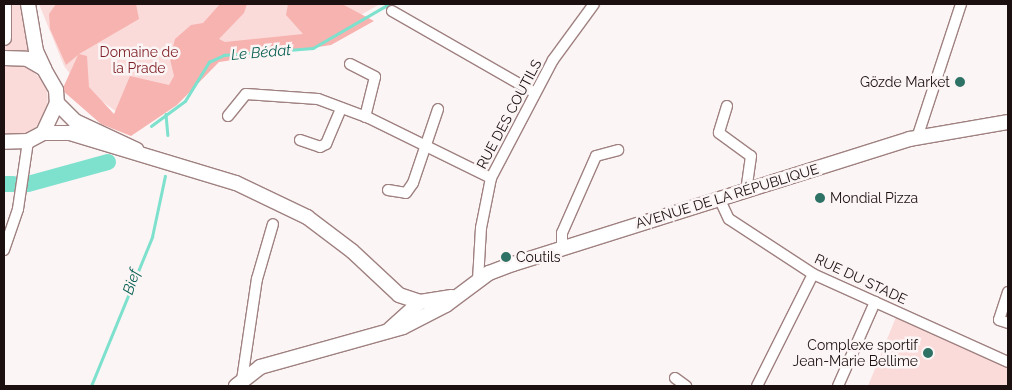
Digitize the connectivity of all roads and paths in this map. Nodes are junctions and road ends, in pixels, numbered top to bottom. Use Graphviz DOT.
graph roads {
  1 [pos="4,4"];
  2 [pos="28,4"];
  3 [pos="594,4"];
  4 [pos="961,4"];
  5 [pos="392,10"];
  6 [pos="4,38"];
  7 [pos="4,58"];
  8 [pos="350,64"];
  9 [pos="44,69"];
  10 [pos="535,93"];
  11 [pos="57,103"];
  12 [pos="727,106"];
  13 [pos="341,108"];
  14 [pos="438,109"];
  15 [pos="228,116"];
  16 [pos="365,116"];
  17 [pos="1008,122"];
  18 [pos="43,133"];
  19 [pos="917,138"];
  20 [pos="300,140"];
  21 [pos="28,141"];
  22 [pos="4,142"];
  23 [pos="427,145"];
  24 [pos="618,150"];
  25 [pos="170,162"];
  26 [pos="491,178"];
  27 [pos="388,190"];
  28 [pos="746,190"];
  29 [pos="719,198"];
  30 [pos="273,224"];
  31 [pos="562,247"];
  32 [pos="4,250"];
  33 [pos="813,274"];
  34 [pos="379,280"];
  35 [pos="478,280"];
  36 [pos="1008,292"];
  37 [pos="455,296"];
  38 [pos="420,302"];
  39 [pos="875,302"];
  40 [pos="402,315"];
  41 [pos="419,318"];
  42 [pos="1008,323"];
  43 [pos="387,333"];
  44 [pos="1008,362"];
  45 [pos="675,378"];
  46 [pos="239,383"];
  47 [pos="686,386"];
  48 [pos="757,386"];
  49 [pos="838,386"];
  1 -- 6 [label="street"];
  2 -- 9 [label="street"];
  3 -- 10 [label="street, RUE DES COUTILS"];
  4 -- 19 [label="street"];
  5 -- 10 [label="street"];
  7 -- 9 [label="street"];
  8 -- 16 [label="street"];
  9 -- 11 [label="street"];
  10 -- 26 [label="street, RUE DES COUTILS"];
  11 -- 18 [label="street"];
  11 -- 25 [label="street"];
  12 -- 28 [label="street"];
  13 -- 15 [label="street"];
  13 -- 16 [label="street"];
  13 -- 20 [label="street"];
  14 -- 23 [label="street"];
  16 -- 23 [label="street"];
  17 -- 19 [label="street, AVENUE DE LA RÉPUBLIQUE"];
  18 -- 21 [label="street"];
  18 -- 25 [label="street"];
  19 -- 28 [label="street, AVENUE DE LA RÉPUBLIQUE"];
  21 -- 22 [label="street"];
  21 -- 32 [label="street"];
  23 -- 26 [label="street"];
  23 -- 27 [label="street"];
  24 -- 31 [label="street"];
  25 -- 34 [label="street"];
  26 -- 35 [label="street, RUE DES COUTILS"];
  28 -- 29 [label="street, AVENUE DE LA RÉPUBLIQUE"];
  29 -- 31 [label="street, AVENUE DE LA RÉPUBLIQUE"];
  29 -- 33 [label="street, RUE DU STADE"];
  30 -- 46 [label="street, AVENUE DE LA RÉPUBLIQUE"];
  31 -- 35 [label="street, AVENUE DE LA RÉPUBLIQUE"];
  33 -- 39 [label="street, RUE DU STADE"];
  33 -- 48 [label="street"];
  34 -- 38 [label="street"];
  34 -- 40 [label="street"];
  35 -- 37 [label="street, AVENUE DE LA RÉPUBLIQUE"];
  36 -- 42 [label="street"];
  37 -- 38 [label="street, AVENUE DE LA RÉPUBLIQUE"];
  37 -- 41 [label="street, AVENUE DE LA RÉPUBLIQUE"];
  38 -- 40 [label="street, AVENUE DE LA RÉPUBLIQUE"];
  39 -- 44 [label="street, RUE DU STADE"];
  39 -- 49 [label="street"];
  40 -- 41 [label="street"];
  40 -- 43 [label="street, AVENUE DE LA RÉPUBLIQUE"];
  41 -- 43 [label="street, AVENUE DE LA RÉPUBLIQUE"];
  43 -- 46 [label="street, AVENUE DE LA RÉPUBLIQUE"];
  45 -- 47 [label="street"];
}
